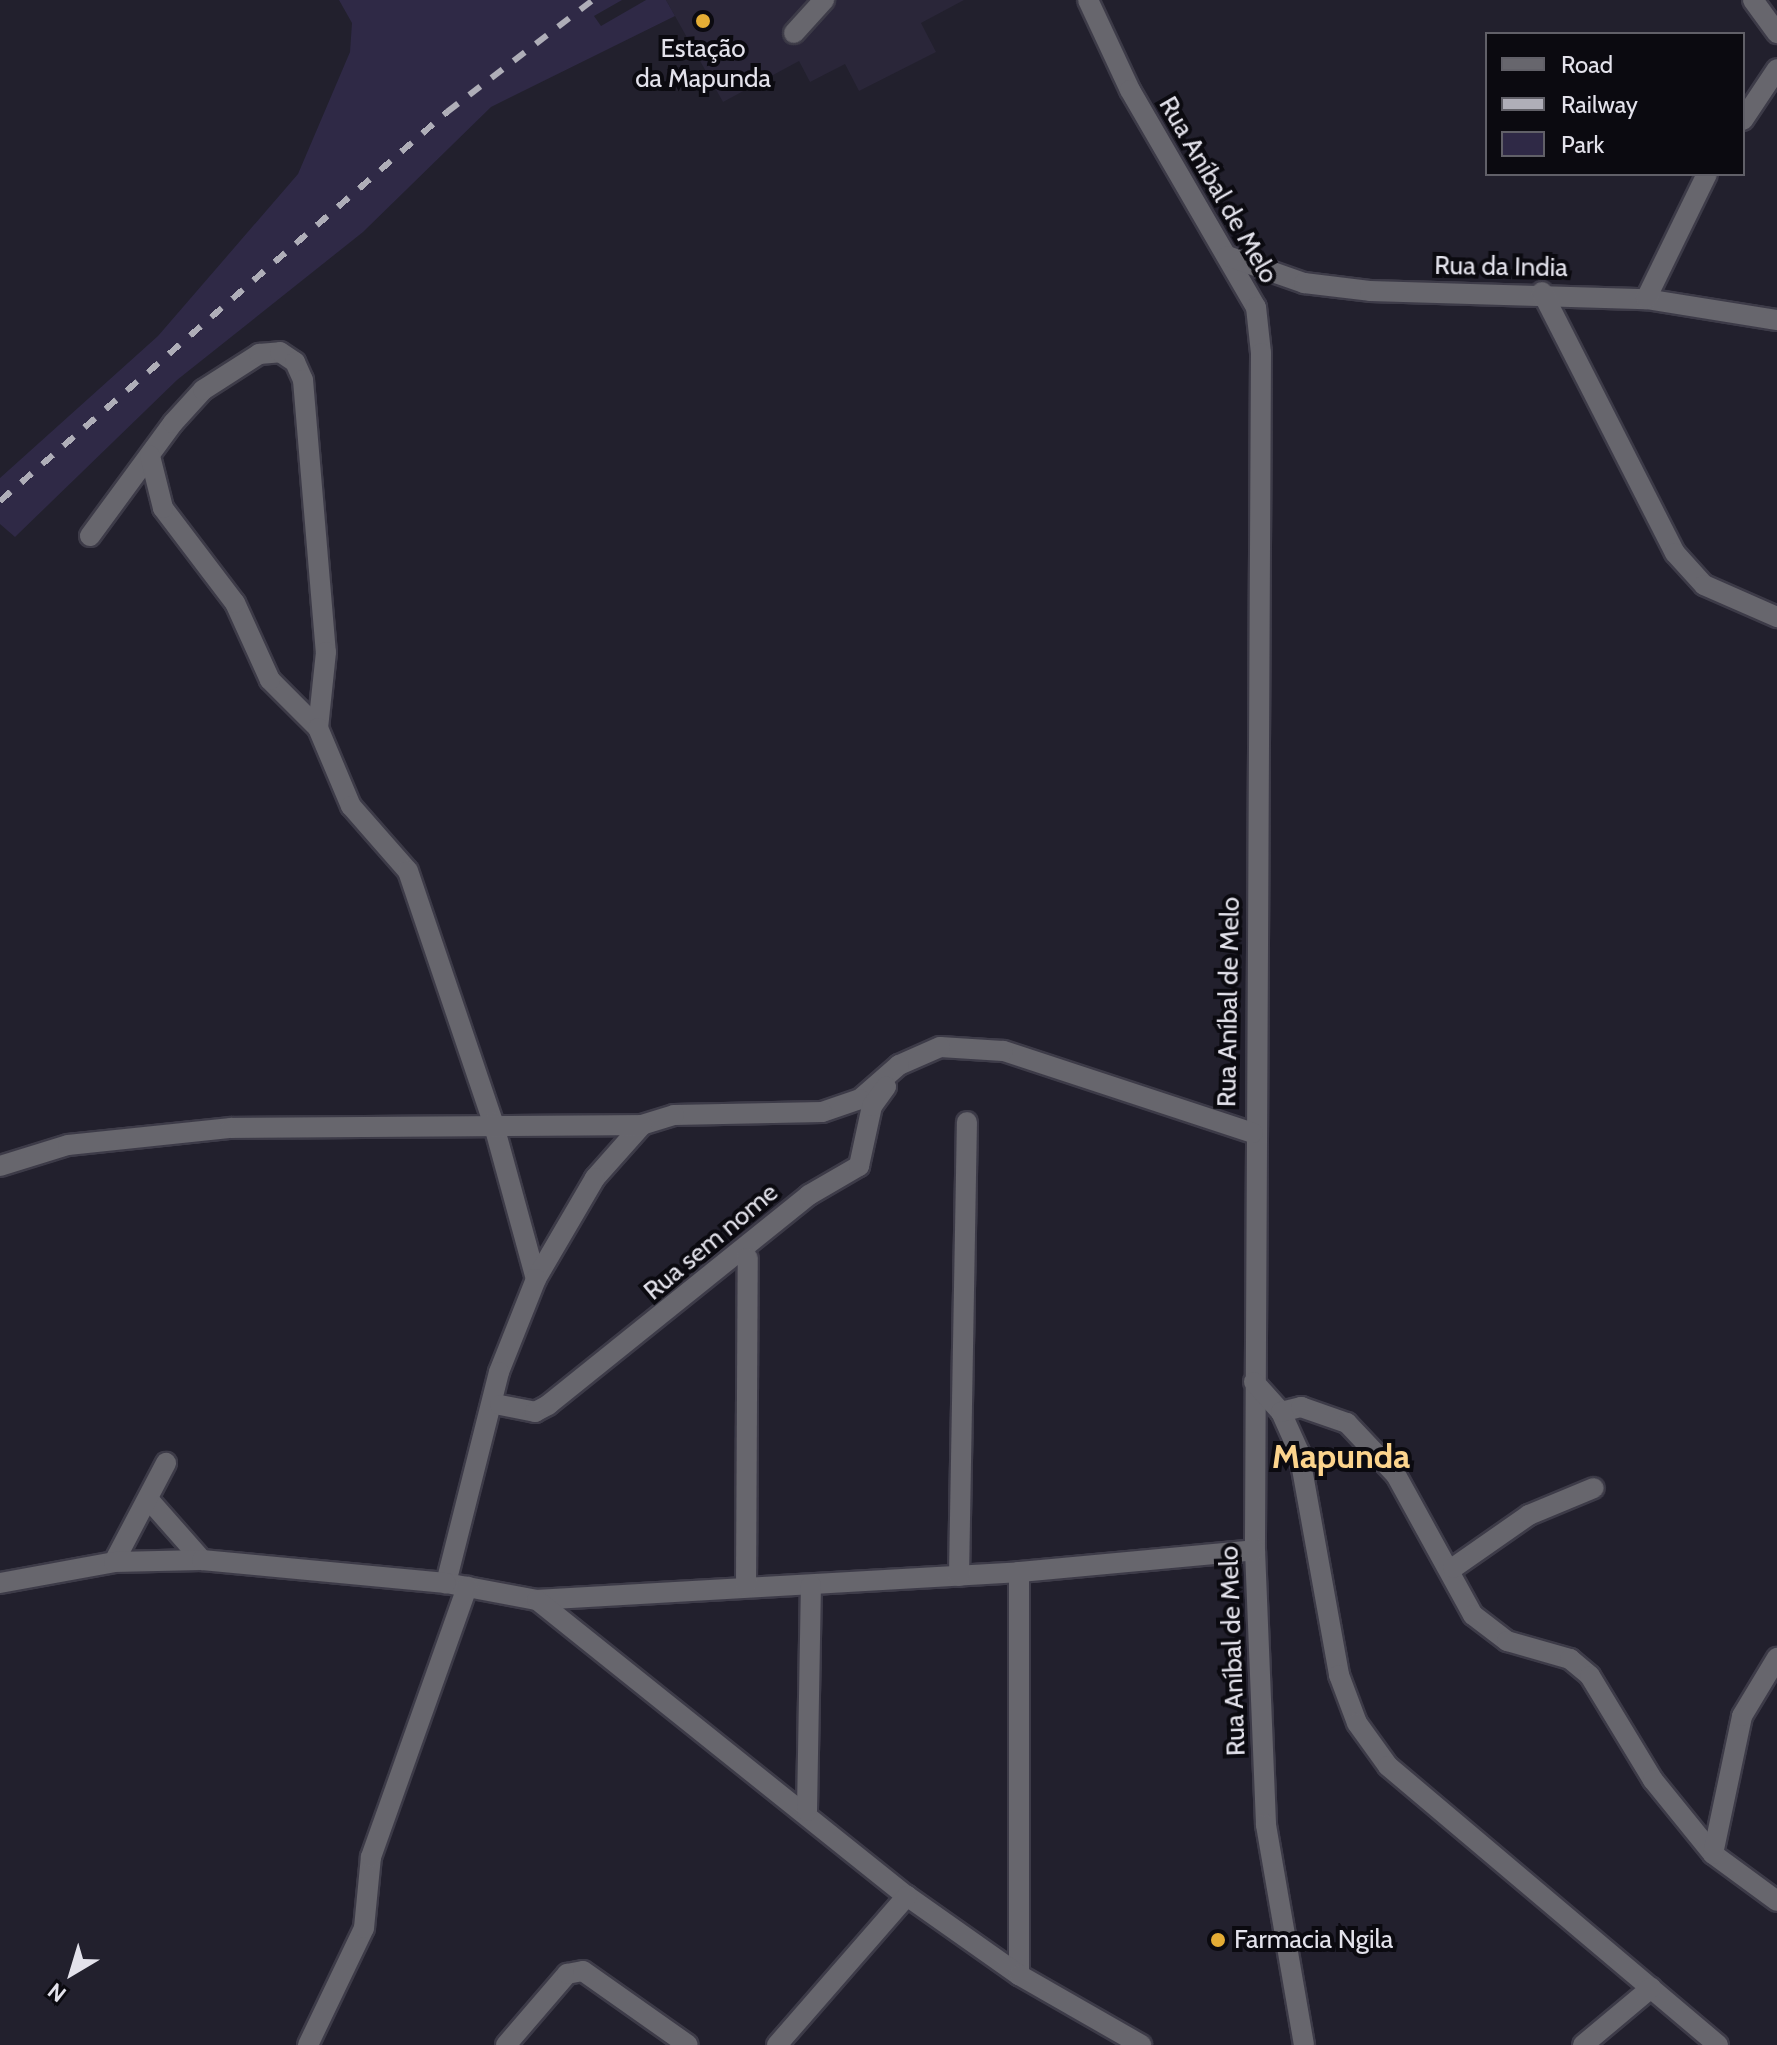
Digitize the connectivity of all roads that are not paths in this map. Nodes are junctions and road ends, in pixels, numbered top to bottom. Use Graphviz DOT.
graph roads {
  1 [pos="824,0"];
  2 [pos="1088,0"];
  3 [pos="1753,0"];
  4 [pos="794,33"];
  5 [pos="1777,33"];
  6 [pos="1777,69"];
  7 [pos="1745,117"];
  8 [pos="1706,176"];
  9 [pos="1227,256"];
  10 [pos="1542,292"];
  11 [pos="1646,299"];
  12 [pos="1777,320"];
  13 [pos="150,456"];
  14 [pos="90,536"];
  15 [pos="1777,617"];
  16 [pos="318,728"];
  17 [pos="906,1062"];
  18 [pos="493,1122"];
  19 [pos="967,1122"];
  20 [pos="642,1125"];
  21 [pos="1253,1133"];
  22 [pos="0,1166"];
  23 [pos="748,1258"];
  24 [pos="536,1279"];
  25 [pos="1254,1382"];
  26 [pos="500,1405"];
  27 [pos="1281,1412"];
  28 [pos="166,1463"];
  29 [pos="1594,1488"];
  30 [pos="150,1501"];
  31 [pos="1255,1550"];
  32 [pos="202,1560"];
  33 [pos="114,1562"];
  34 [pos="1453,1568"];
  35 [pos="1019,1572"];
  36 [pos="959,1576"];
  37 [pos="0,1583"];
  38 [pos="446,1583"];
  39 [pos="811,1585"];
  40 [pos="467,1587"];
  41 [pos="746,1587"];
  42 [pos="537,1600"];
  43 [pos="1777,1658"];
  44 [pos="807,1811"];
  45 [pos="1713,1854"];
  46 [pos="907,1896"];
  47 [pos="1777,1901"];
  48 [pos="1019,1975"];
  49 [pos="1651,1988"];
  50 [pos="308,2045"];
  51 [pos="506,2045"];
  52 [pos="688,2045"];
  53 [pos="777,2045"];
  54 [pos="1141,2045"];
  55 [pos="1304,2045"];
  56 [pos="1583,2045"];
  57 [pos="1718,2045"];
  1 -- 4 [label="street"];
  2 -- 9 [label="street, Rua Aníbal de Melo"];
  3 -- 5 [label="street"];
  6 -- 7 [label="street"];
  8 -- 11 [label="street"];
  9 -- 10 [label="street, Rua da India"];
  9 -- 21 [label="street, Rua Aníbal de Melo"];
  10 -- 11 [label="street, Rua da India"];
  10 -- 15 [label="street"];
  11 -- 12 [label="street, Rua da India"];
  13 -- 14 [label="street"];
  13 -- 16 [label="street"];
  13 -- 16 [label="street"];
  16 -- 18 [label="street"];
  17 -- 20 [label="street"];
  17 -- 21 [label="street"];
  17 -- 26 [label="street, Rua sem nome"];
  18 -- 20 [label="street"];
  18 -- 22 [label="street"];
  18 -- 24 [label="street"];
  19 -- 36 [label="street"];
  20 -- 24 [label="street"];
  21 -- 25 [label="street, Rua Aníbal de Melo"];
  23 -- 41 [label="street"];
  24 -- 38 [label="street"];
  25 -- 27 [label="street"];
  25 -- 31 [label="street, Rua Aníbal de Melo"];
  27 -- 34 [label="street"];
  27 -- 49 [label="street"];
  28 -- 30 [label="street"];
  29 -- 34 [label="street"];
  30 -- 32 [label="street"];
  30 -- 33 [label="street"];
  31 -- 35 [label="street"];
  31 -- 55 [label="street, Rua Aníbal de Melo"];
  32 -- 33 [label="street"];
  32 -- 38 [label="street"];
  33 -- 37 [label="street"];
  34 -- 45 [label="street"];
  35 -- 36 [label="street"];
  35 -- 48 [label="street"];
  36 -- 39 [label="street"];
  38 -- 40 [label="street"];
  39 -- 41 [label="street"];
  39 -- 44 [label="street"];
  40 -- 42 [label="street"];
  40 -- 50 [label="street"];
  41 -- 42 [label="street"];
  42 -- 44 [label="street"];
  43 -- 45 [label="street"];
  44 -- 46 [label="street"];
  45 -- 47 [label="street"];
  46 -- 48 [label="street"];
  46 -- 53 [label="street"];
  48 -- 54 [label="street"];
  49 -- 56 [label="street"];
  49 -- 57 [label="street"];
  51 -- 52 [label="street"];
}
